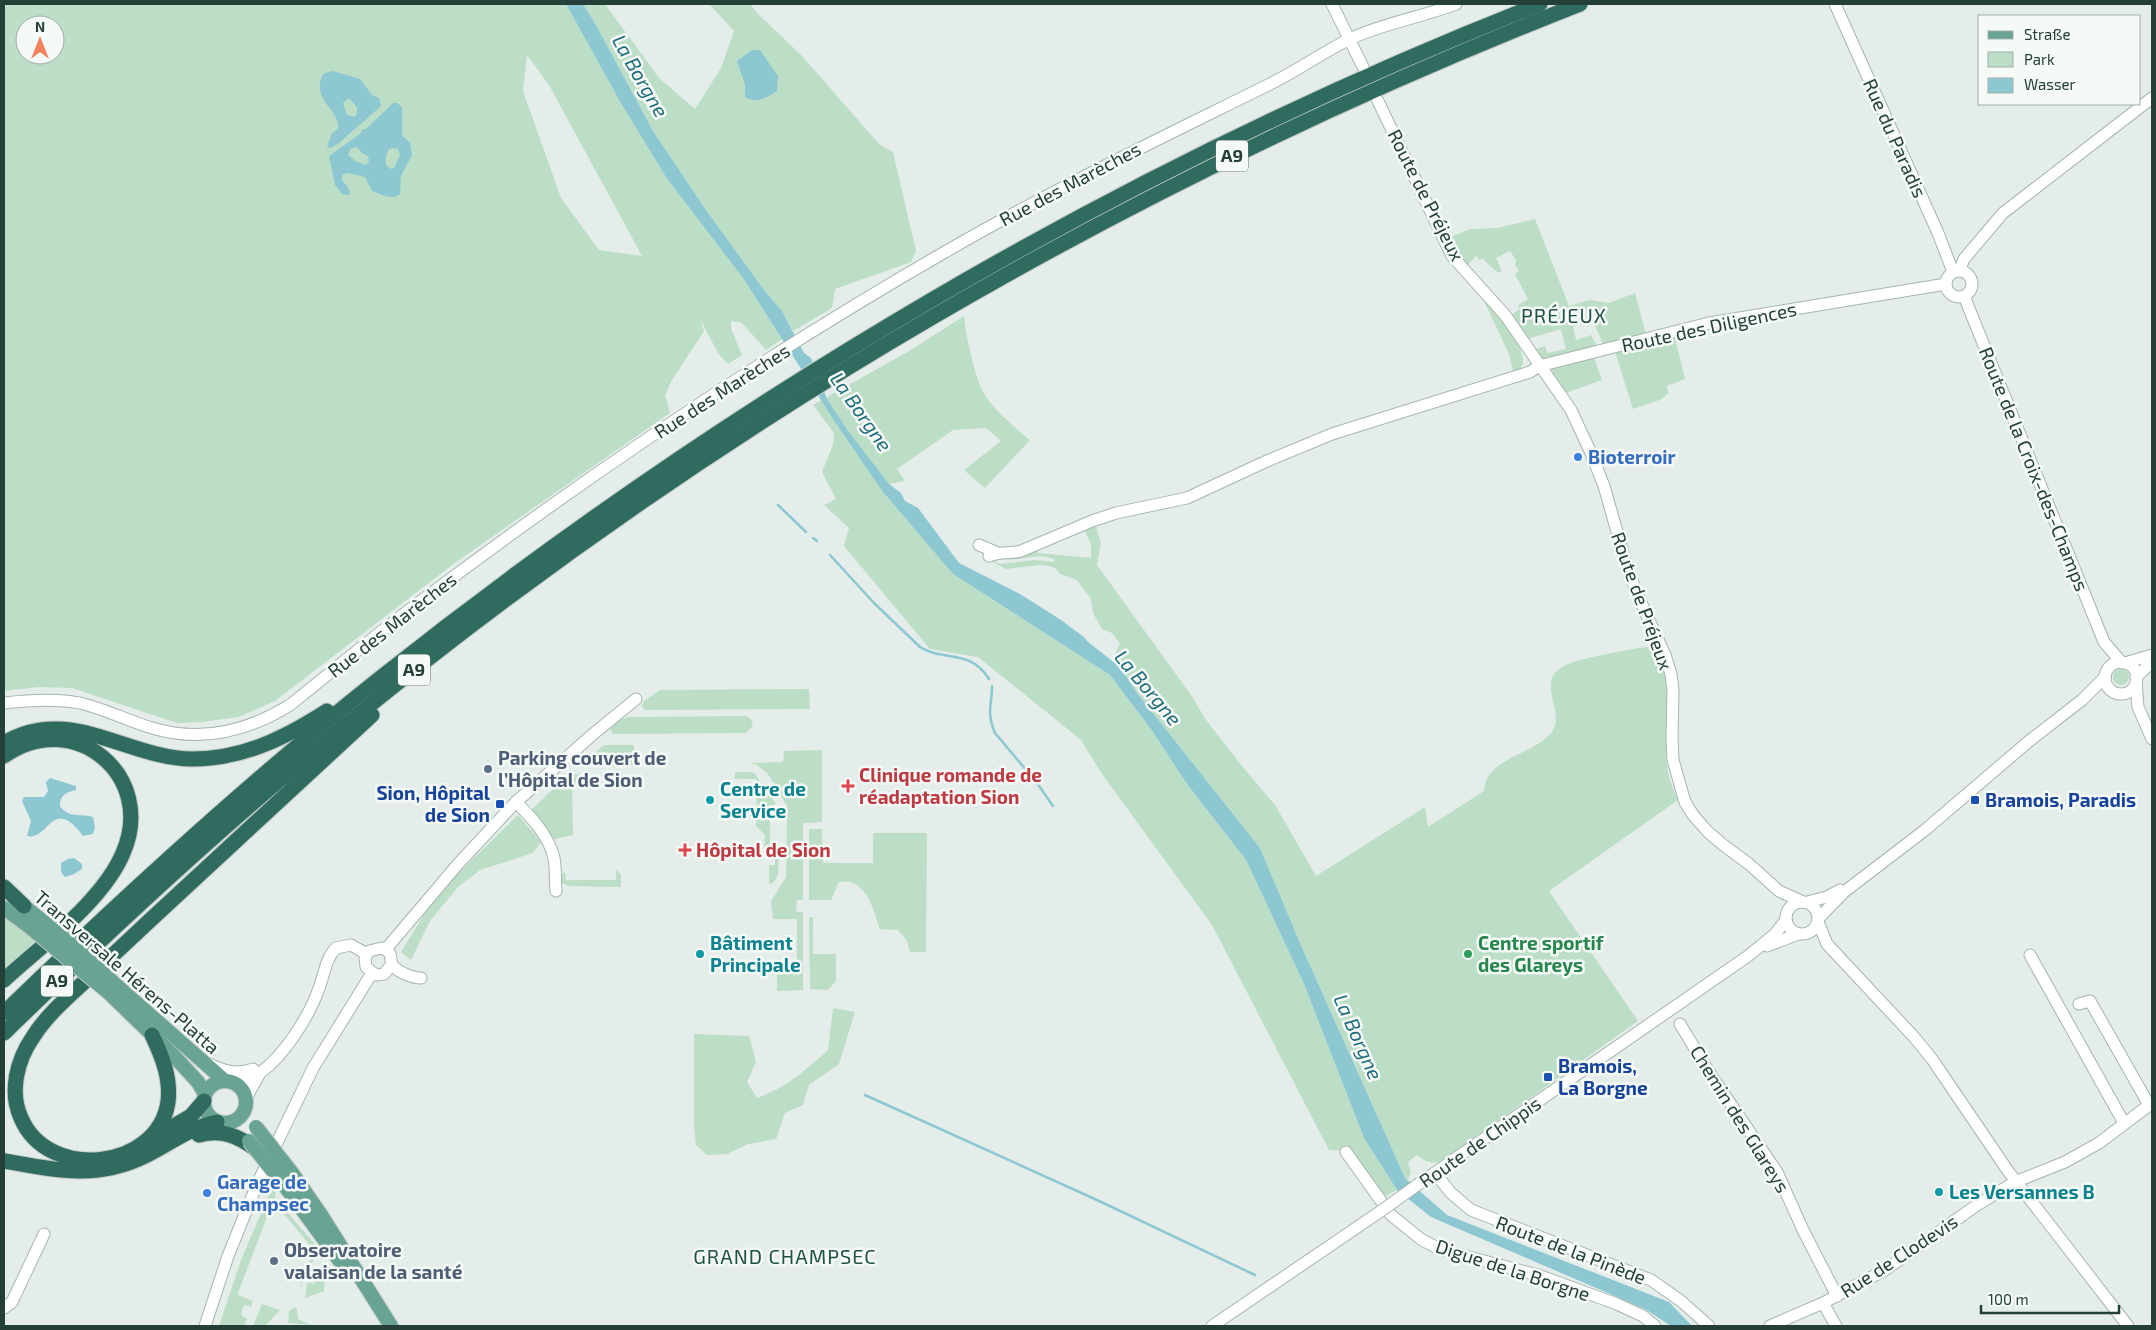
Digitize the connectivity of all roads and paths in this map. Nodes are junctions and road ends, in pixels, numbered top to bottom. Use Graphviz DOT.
graph roads {
  1 [pos="1332,4"];
  2 [pos="1456,4"];
  3 [pos="1540,4"];
  4 [pos="1580,4"];
  5 [pos="1835,4"];
  6 [pos="1349,40"];
  7 [pos="1363,67"];
  8 [pos="2152,98"];
  9 [pos="1378,101"];
  10 [pos="1956,272"];
  11 [pos="1946,284"];
  12 [pos="1964,296"];
  13 [pos="894,330"];
  14 [pos="1539,366"];
  15 [pos="734,431"];
  16 [pos="979,545"];
  17 [pos="461,633"];
  18 [pos="2104,642"];
  19 [pos="2152,655"];
  20 [pos="2152,662"];
  21 [pos="2123,663"];
  22 [pos="2105,676"];
  23 [pos="2136,679"];
  24 [pos="377,680"];
  25 [pos="2114,692"];
  26 [pos="636,699"];
  27 [pos="2082,699"];
  28 [pos="4,703"];
  29 [pos="2140,713"];
  30 [pos="2152,739"];
  31 [pos="4,744"];
  32 [pos="4,756"];
  33 [pos="516,802"];
  34 [pos="1863,877"];
  35 [pos="1773,886"];
  36 [pos="4,887"];
  37 [pos="556,891"];
  38 [pos="4,892"];
  39 [pos="1805,902"];
  40 [pos="24,906"];
  41 [pos="4,908"];
  42 [pos="1786,918"];
  43 [pos="1818,920"];
  44 [pos="35,924"];
  45 [pos="1800,934"];
  46 [pos="1827,944"];
  47 [pos="386,949"];
  48 [pos="367,954"];
  49 [pos="2030,955"];
  50 [pos="1748,956"];
  51 [pos="392,964"];
  52 [pos="372,973"];
  53 [pos="421,978"];
  54 [pos="4,980"];
  55 [pos="112,989"];
  56 [pos="2079,1004"];
  57 [pos="4,1013"];
  58 [pos="1680,1024"];
  59 [pos="4,1033"];
  60 [pos="152,1035"];
  61 [pos="199,1059"];
  62 [pos="275,1059"];
  63 [pos="260,1073"];
  64 [pos="228,1081"];
  65 [pos="204,1098"];
  66 [pos="245,1104"];
  67 [pos="2150,1104"];
  68 [pos="222,1122"];
  69 [pos="2124,1123"];
  70 [pos="251,1144"];
  71 [pos="154,1145"];
  72 [pos="1346,1152"];
  73 [pos="4,1161"];
  74 [pos="1435,1173"];
  75 [pos="2016,1182"];
  76 [pos="44,1234"];
  77 [pos="1837,1296"];
  78 [pos="1823,1303"];
  79 [pos="4,1308"];
  80 [pos="205,1326"];
  81 [pos="380,1326"];
  82 [pos="391,1326"];
  83 [pos="1212,1326"];
  84 [pos="1655,1326"];
  85 [pos="1709,1326"];
  86 [pos="1770,1326"];
  87 [pos="1836,1326"];
  88 [pos="2128,1326"];
  1 -- 6 [label="street"];
  2 -- 6 [label="street, Rue des Marèches"];
  3 -- 13 [label="highway, A9"];
  4 -- 13 [label="highway, A9"];
  5 -- 10 [label="street, Rue du Paradis"];
  6 -- 7 [label="street"];
  6 -- 28 [label="street, Rue des Marèches"];
  8 -- 10 [label="street"];
  9 -- 14 [label="street, Route de Préjeux"];
  10 -- 11 [label="street"];
  10 -- 12 [label="street"];
  11 -- 12 [label="street"];
  11 -- 14 [label="street, Route des Diligences"];
  12 -- 18 [label="street, Route de la Croix-des-Champs"];
  13 -- 15 [label="highway, A9"];
  14 -- 16 [label="street, Route des Diligences"];
  14 -- 35 [label="street, Route de Préjeux"];
  15 -- 17 [label="highway, A9"];
  15 -- 24 [label="highway, A9"];
  17 -- 59 [label="highway, A9"];
  17 -- 71 [label="highway"];
  18 -- 21 [label="street, Route de la Croix-des-Champs"];
  18 -- 22 [label="street, Route de la Croix-des-Champs"];
  19 -- 21 [label="street"];
  20 -- 23 [label="street"];
  21 -- 22 [label="street"];
  21 -- 23 [label="street"];
  22 -- 25 [label="street"];
  22 -- 27 [label="street, Route de Chippis"];
  23 -- 25 [label="street"];
  23 -- 29 [label="street"];
  24 -- 31 [label="highway"];
  24 -- 57 [label="highway, A9"];
  25 -- 27 [label="street, Route de Chippis"];
  25 -- 29 [label="street"];
  26 -- 33 [label="street"];
  27 -- 34 [label="street, Route de Chippis"];
  29 -- 30 [label="street"];
  32 -- 54 [label="highway"];
  33 -- 37 [label="street"];
  33 -- 47 [label="street"];
  34 -- 39 [label="street, Route de Chippis"];
  34 -- 43 [label="street, Route de Chippis"];
  35 -- 39 [label="street, Route de Préjeux"];
  35 -- 42 [label="street, Route de Préjeux"];
  36 -- 40 [label="highway"];
  38 -- 40 [label="main road, Transversale Hérens-Platta"];
  39 -- 42 [label="street, Route de Chippis"];
  39 -- 43 [label="street"];
  40 -- 44 [label="main road, Transversale Hérens-Platta"];
  41 -- 44 [label="main road, Transversale Hérens-Platta"];
  42 -- 45 [label="street"];
  42 -- 50 [label="street, Route de Chippis"];
  43 -- 45 [label="street, Route de Chippis"];
  43 -- 46 [label="street"];
  44 -- 55 [label="main road, Transversale Hérens-Platta, bridge"];
  45 -- 46 [label="street"];
  45 -- 50 [label="street, Route de Chippis"];
  46 -- 75 [label="street"];
  47 -- 48 [label="street"];
  47 -- 51 [label="street"];
  48 -- 52 [label="street"];
  48 -- 62 [label="street"];
  49 -- 69 [label="street"];
  50 -- 74 [label="street, Route de Chippis"];
  51 -- 52 [label="street"];
  51 -- 53 [label="street"];
  52 -- 80 [label="street"];
  55 -- 60 [label="main road, Transversale Hérens-Platta"];
  55 -- 61 [label="main road, Transversale Hérens-Platta"];
  56 -- 67 [label="street"];
  58 -- 77 [label="street, Chemin des Glareys"];
  60 -- 65 [label="main road, Transversale Hérens-Platta"];
  60 -- 71 [label="highway"];
  61 -- 62 [label="street"];
  61 -- 64 [label="main road, Transversale Hérens-Platta"];
  62 -- 63 [label="street"];
  63 -- 64 [label="street"];
  63 -- 66 [label="street"];
  64 -- 65 [label="main road"];
  64 -- 66 [label="main road"];
  65 -- 68 [label="main road"];
  65 -- 71 [label="highway"];
  66 -- 68 [label="main road"];
  66 -- 82 [label="main road, bridge"];
  67 -- 69 [label="street, Rue de Clodevis"];
  68 -- 70 [label="main road"];
  68 -- 71 [label="highway"];
  69 -- 75 [label="street, Rue de Clodevis"];
  70 -- 71 [label="highway"];
  70 -- 81 [label="main road, bridge"];
  71 -- 73 [label="highway"];
  72 -- 84 [label="street, Digue de la Borgne"];
  74 -- 83 [label="street, Route de Chippis, bridge"];
  74 -- 85 [label="street, Route de la Pinède"];
  75 -- 77 [label="street, Rue de Clodevis"];
  75 -- 88 [label="street"];
  76 -- 79 [label="street"];
  77 -- 78 [label="street, Rue de Clodevis"];
  78 -- 86 [label="street, Rue de Clodevis"];
  78 -- 87 [label="street"];
}
